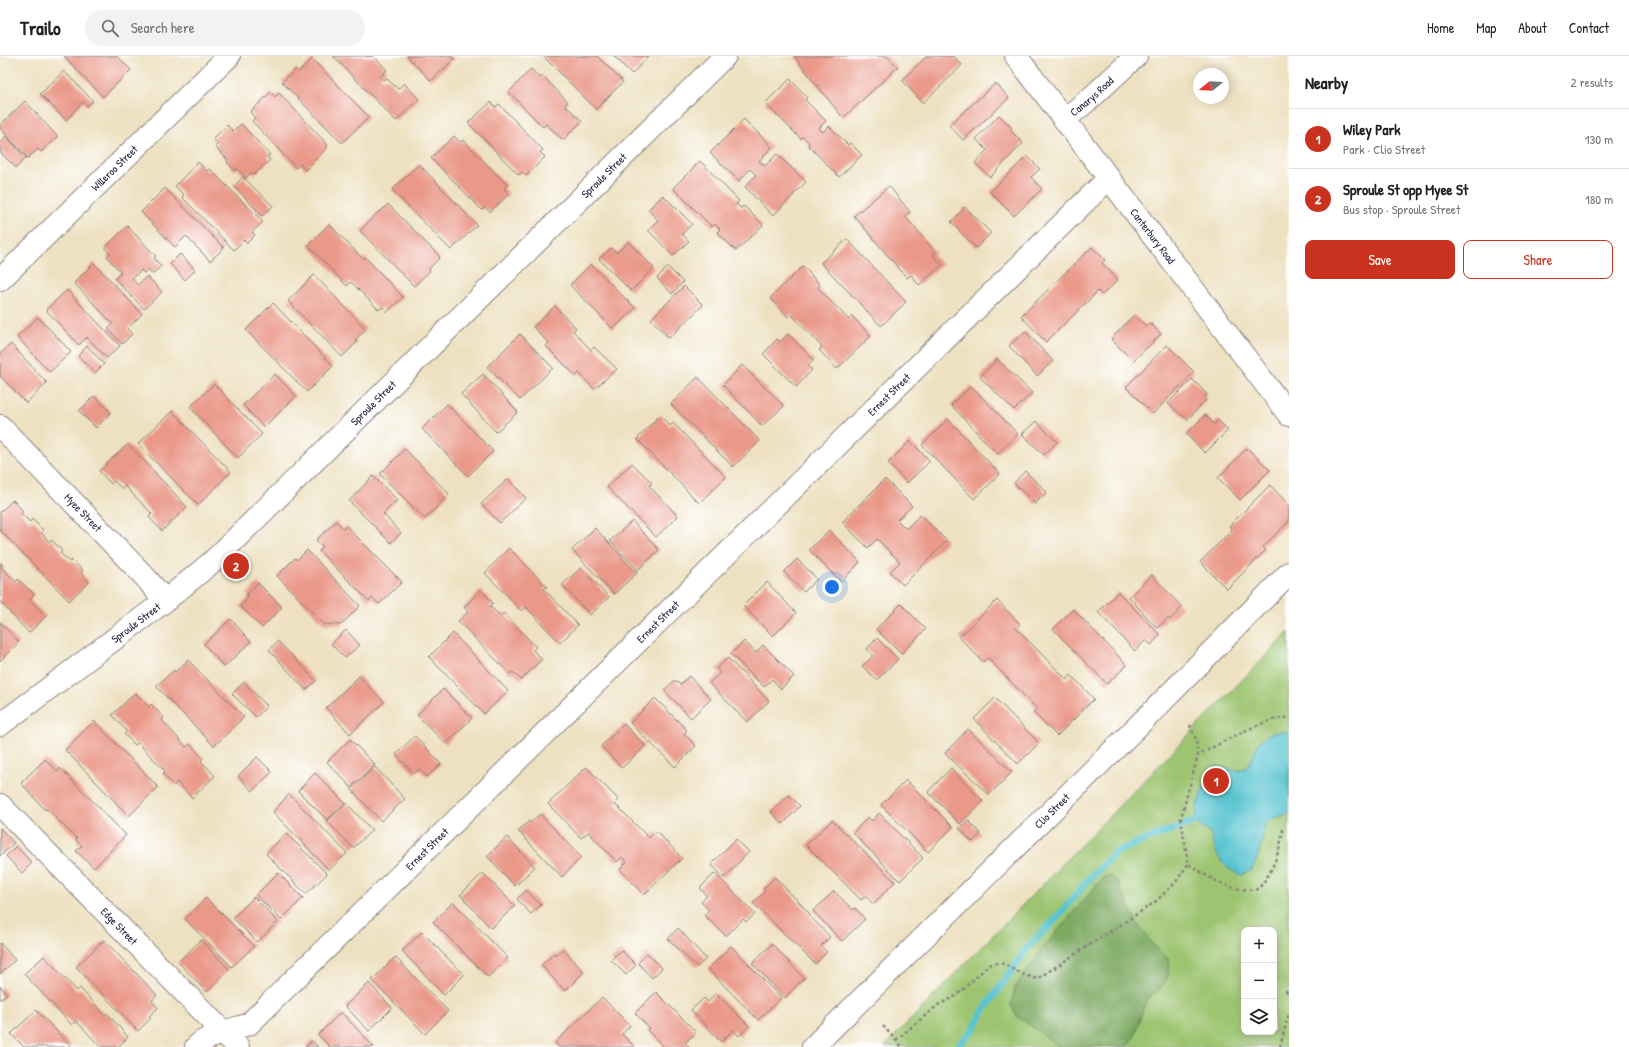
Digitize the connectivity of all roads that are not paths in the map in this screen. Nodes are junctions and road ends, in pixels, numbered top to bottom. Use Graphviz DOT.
graph roads {
  1 [pos="229,56"];
  2 [pos="725,56"];
  3 [pos="1016,56"];
  4 [pos="1136,56"];
  5 [pos="1065,119"];
  6 [pos="1109,178"];
  7 [pos="0,280"];
  8 [pos="1289,415"];
  9 [pos="0,426"];
  10 [pos="1289,573"];
  11 [pos="165,601"];
  12 [pos="0,724"];
  13 [pos="0,805"];
  14 [pos="231,1040"];
  15 [pos="196,1047"];
  16 [pos="813,1047"];
  1 -- 7 [label="main road, Willeroo Street"];
  2 -- 11 [label="main road, Sproule Street"];
  3 -- 5 [label="main road, Canterbury Road"];
  4 -- 5 [label="main road, Canarys Road"];
  5 -- 6 [label="main road, Canterbury Road"];
  6 -- 8 [label="main road, Canterbury Road"];
  6 -- 14 [label="main road, Ernest Street"];
  9 -- 11 [label="main road, Myee Street"];
  10 -- 16 [label="main road, Clio Street"];
  11 -- 12 [label="main road, Sproule Street"];
  13 -- 14 [label="main road, Edge Street"];
  14 -- 15 [label="main road, Ernest Street"];
}
